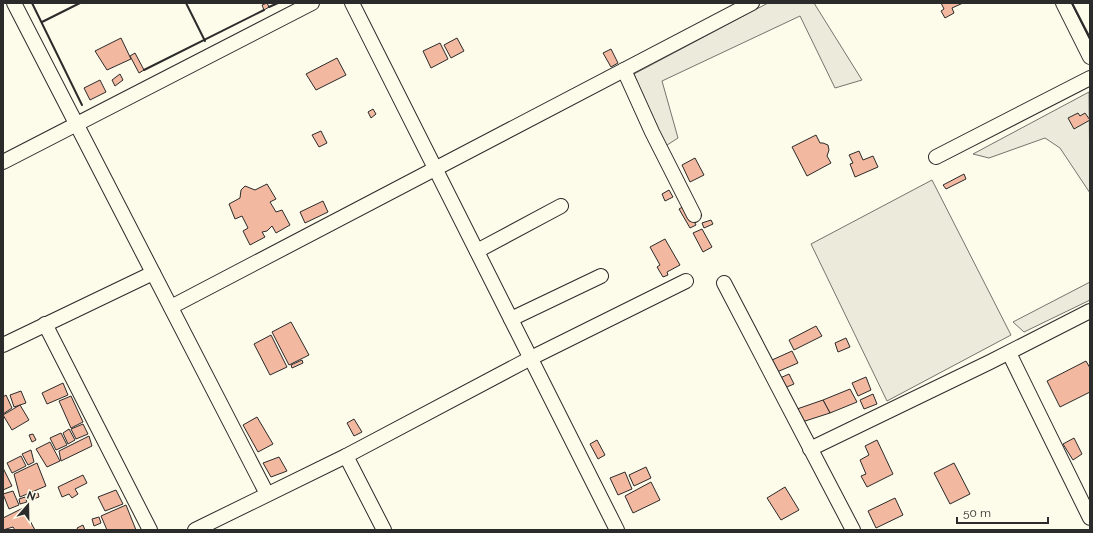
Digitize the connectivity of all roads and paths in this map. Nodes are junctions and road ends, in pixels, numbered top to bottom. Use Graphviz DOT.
graph roads {
  1 [pos="14,3"];
  2 [pos="312,3"];
  3 [pos="352,3"];
  4 [pos="752,3"];
  5 [pos="1063,3"];
  6 [pos="1090,57"];
  7 [pos="624,70"];
  8 [pos="1090,78"];
  9 [pos="78,124"];
  10 [pos="936,157"];
  11 [pos="3,162"];
  12 [pos="435,168"];
  13 [pos="561,206"];
  14 [pos="694,215"];
  15 [pos="477,251"];
  16 [pos="153,273"];
  17 [pos="601,276"];
  18 [pos="686,281"];
  19 [pos="724,283"];
  20 [pos="171,307"];
  21 [pos="1090,311"];
  22 [pos="511,319"];
  23 [pos="45,324"];
  24 [pos="3,345"];
  25 [pos="1009,352"];
  26 [pos="531,358"];
  27 [pos="810,449"];
  28 [pos="346,456"];
  29 [pos="267,494"];
  30 [pos="1090,518"];
  31 [pos="150,530"];
  32 [pos="195,530"];
  33 [pos="384,530"];
  34 [pos="617,530"];
  35 [pos="853,530"];
  1 -- 9 [label="street"];
  2 -- 9 [label="street"];
  3 -- 12 [label="street"];
  4 -- 7 [label="street"];
  5 -- 6 [label="street"];
  7 -- 12 [label="street"];
  7 -- 14 [label="street"];
  8 -- 10 [label="street"];
  9 -- 11 [label="street"];
  9 -- 16 [label="street"];
  12 -- 15 [label="street"];
  12 -- 20 [label="street"];
  13 -- 15 [label="street"];
  15 -- 22 [label="street"];
  16 -- 20 [label="street"];
  16 -- 23 [label="street"];
  17 -- 22 [label="street"];
  18 -- 26 [label="street"];
  19 -- 27 [label="street"];
  20 -- 29 [label="street"];
  21 -- 25 [label="street"];
  22 -- 26 [label="street"];
  23 -- 24 [label="street"];
  23 -- 31 [label="street"];
  25 -- 27 [label="street"];
  25 -- 30 [label="street"];
  26 -- 28 [label="street"];
  26 -- 34 [label="street"];
  27 -- 35 [label="street"];
  28 -- 29 [label="street"];
  28 -- 33 [label="street"];
  29 -- 32 [label="street"];
}
